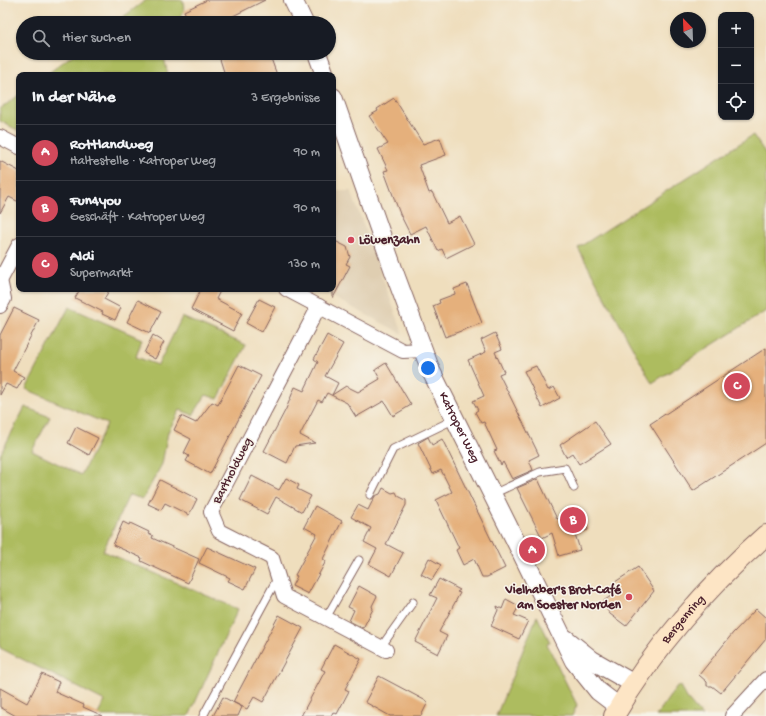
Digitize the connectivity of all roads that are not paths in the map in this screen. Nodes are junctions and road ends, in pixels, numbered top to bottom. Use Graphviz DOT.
graph roads {
  1 [pos="293,0"];
  2 [pos="301,16"];
  3 [pos="320,60"];
  4 [pos="324,72"];
  5 [pos="336,106"];
  6 [pos="0,137"];
  7 [pos="16,145"];
  8 [pos="16,251"];
  9 [pos="0,281"];
  10 [pos="292,292"];
  11 [pos="0,306"];
  12 [pos="319,306"];
  13 [pos="422,350"];
  14 [pos="455,419"];
  15 [pos="574,488"];
  16 [pos="492,494"];
  17 [pos="370,495"];
  18 [pos="766,535"];
  19 [pos="359,560"];
  20 [pos="278,577"];
  21 [pos="413,602"];
  22 [pos="326,618"];
  23 [pos="562,636"];
  24 [pos="384,649"];
  25 [pos="766,679"];
  26 [pos="634,684"];
  27 [pos="616,711"];
  28 [pos="203,716"];
  29 [pos="732,716"];
  1 -- 2 [label="street"];
  3 -- 4 [label="street"];
  5 -- 13 [label="street, Katroper Weg"];
  6 -- 7 [label="street"];
  8 -- 9 [label="street"];
  9 -- 11 [label="street"];
  10 -- 12 [label="street"];
  12 -- 13 [label="street"];
  12 -- 20 [label="street, Bartholdweg"];
  13 -- 14 [label="street, Katroper Weg"];
  14 -- 16 [label="street, Katroper Weg"];
  14 -- 17 [label="lane"];
  15 -- 16 [label="lane"];
  16 -- 23 [label="street, Katroper Weg"];
  18 -- 26 [label="main road, Bergenring"];
  19 -- 22 [label="lane"];
  20 -- 22 [label="street, Bartholdweg"];
  20 -- 28 [label="lane"];
  21 -- 24 [label="lane"];
  22 -- 24 [label="street, Bartholdweg"];
  23 -- 26 [label="street, Katroper Weg"];
  23 -- 27 [label="street, Katroper Weg"];
  25 -- 29 [label="street"];
  26 -- 27 [label="main road, Bergenring"];
}
